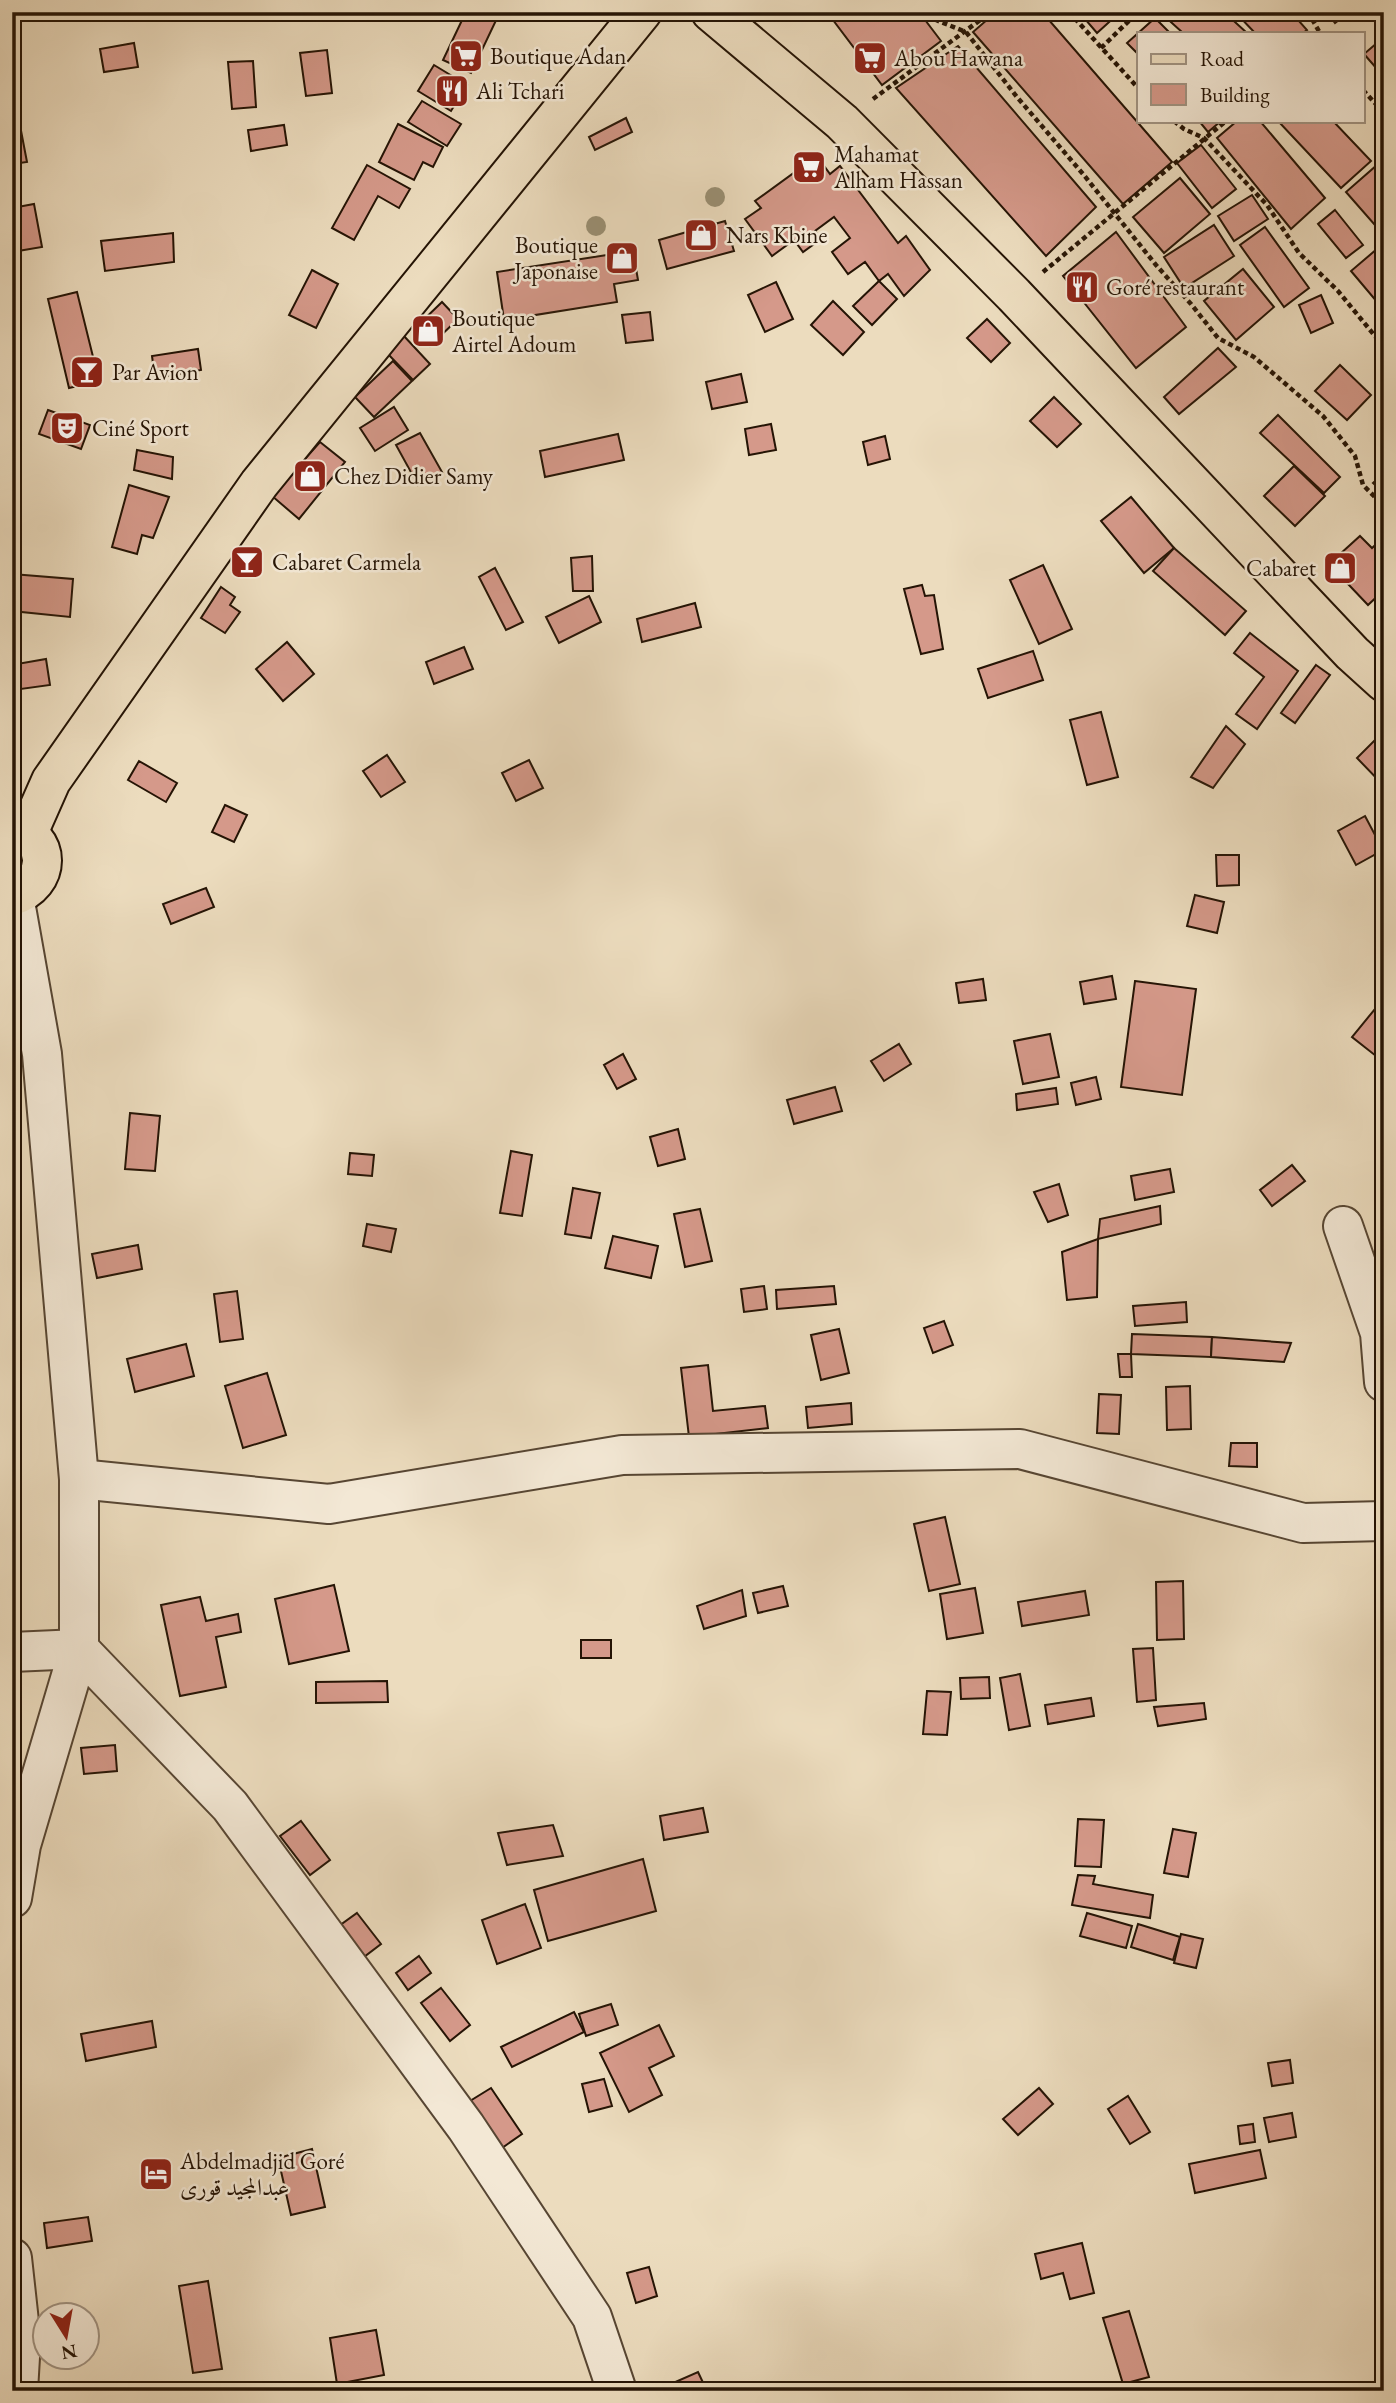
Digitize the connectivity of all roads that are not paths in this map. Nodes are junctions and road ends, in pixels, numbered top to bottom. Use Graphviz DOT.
graph roads {
  1 [pos="642,12"];
  2 [pos="711,12"];
  3 [pos="1384,682"];
  4 [pos="20,831"];
  5 [pos="13,896"];
  6 [pos="1343,1226"];
  7 [pos="1384,1382"];
  8 [pos="79,1479"];
  9 [pos="1384,1521"];
  10 [pos="79,1649"];
  11 [pos="12,1653"];
  12 [pos="12,1898"];
  13 [pos="12,2258"];
  14 [pos="17,2372"];
  15 [pos="617,2391"];
  1 -- 4 [label="main road"];
  2 -- 3 [label="main road"];
  4 -- 5 [label="main road"];
  5 -- 8 [label="street"];
  6 -- 7 [label="street"];
  8 -- 9 [label="street"];
  8 -- 10 [label="street"];
  10 -- 11 [label="street"];
  10 -- 12 [label="street"];
  10 -- 15 [label="street"];
  13 -- 14 [label="street"];
}
